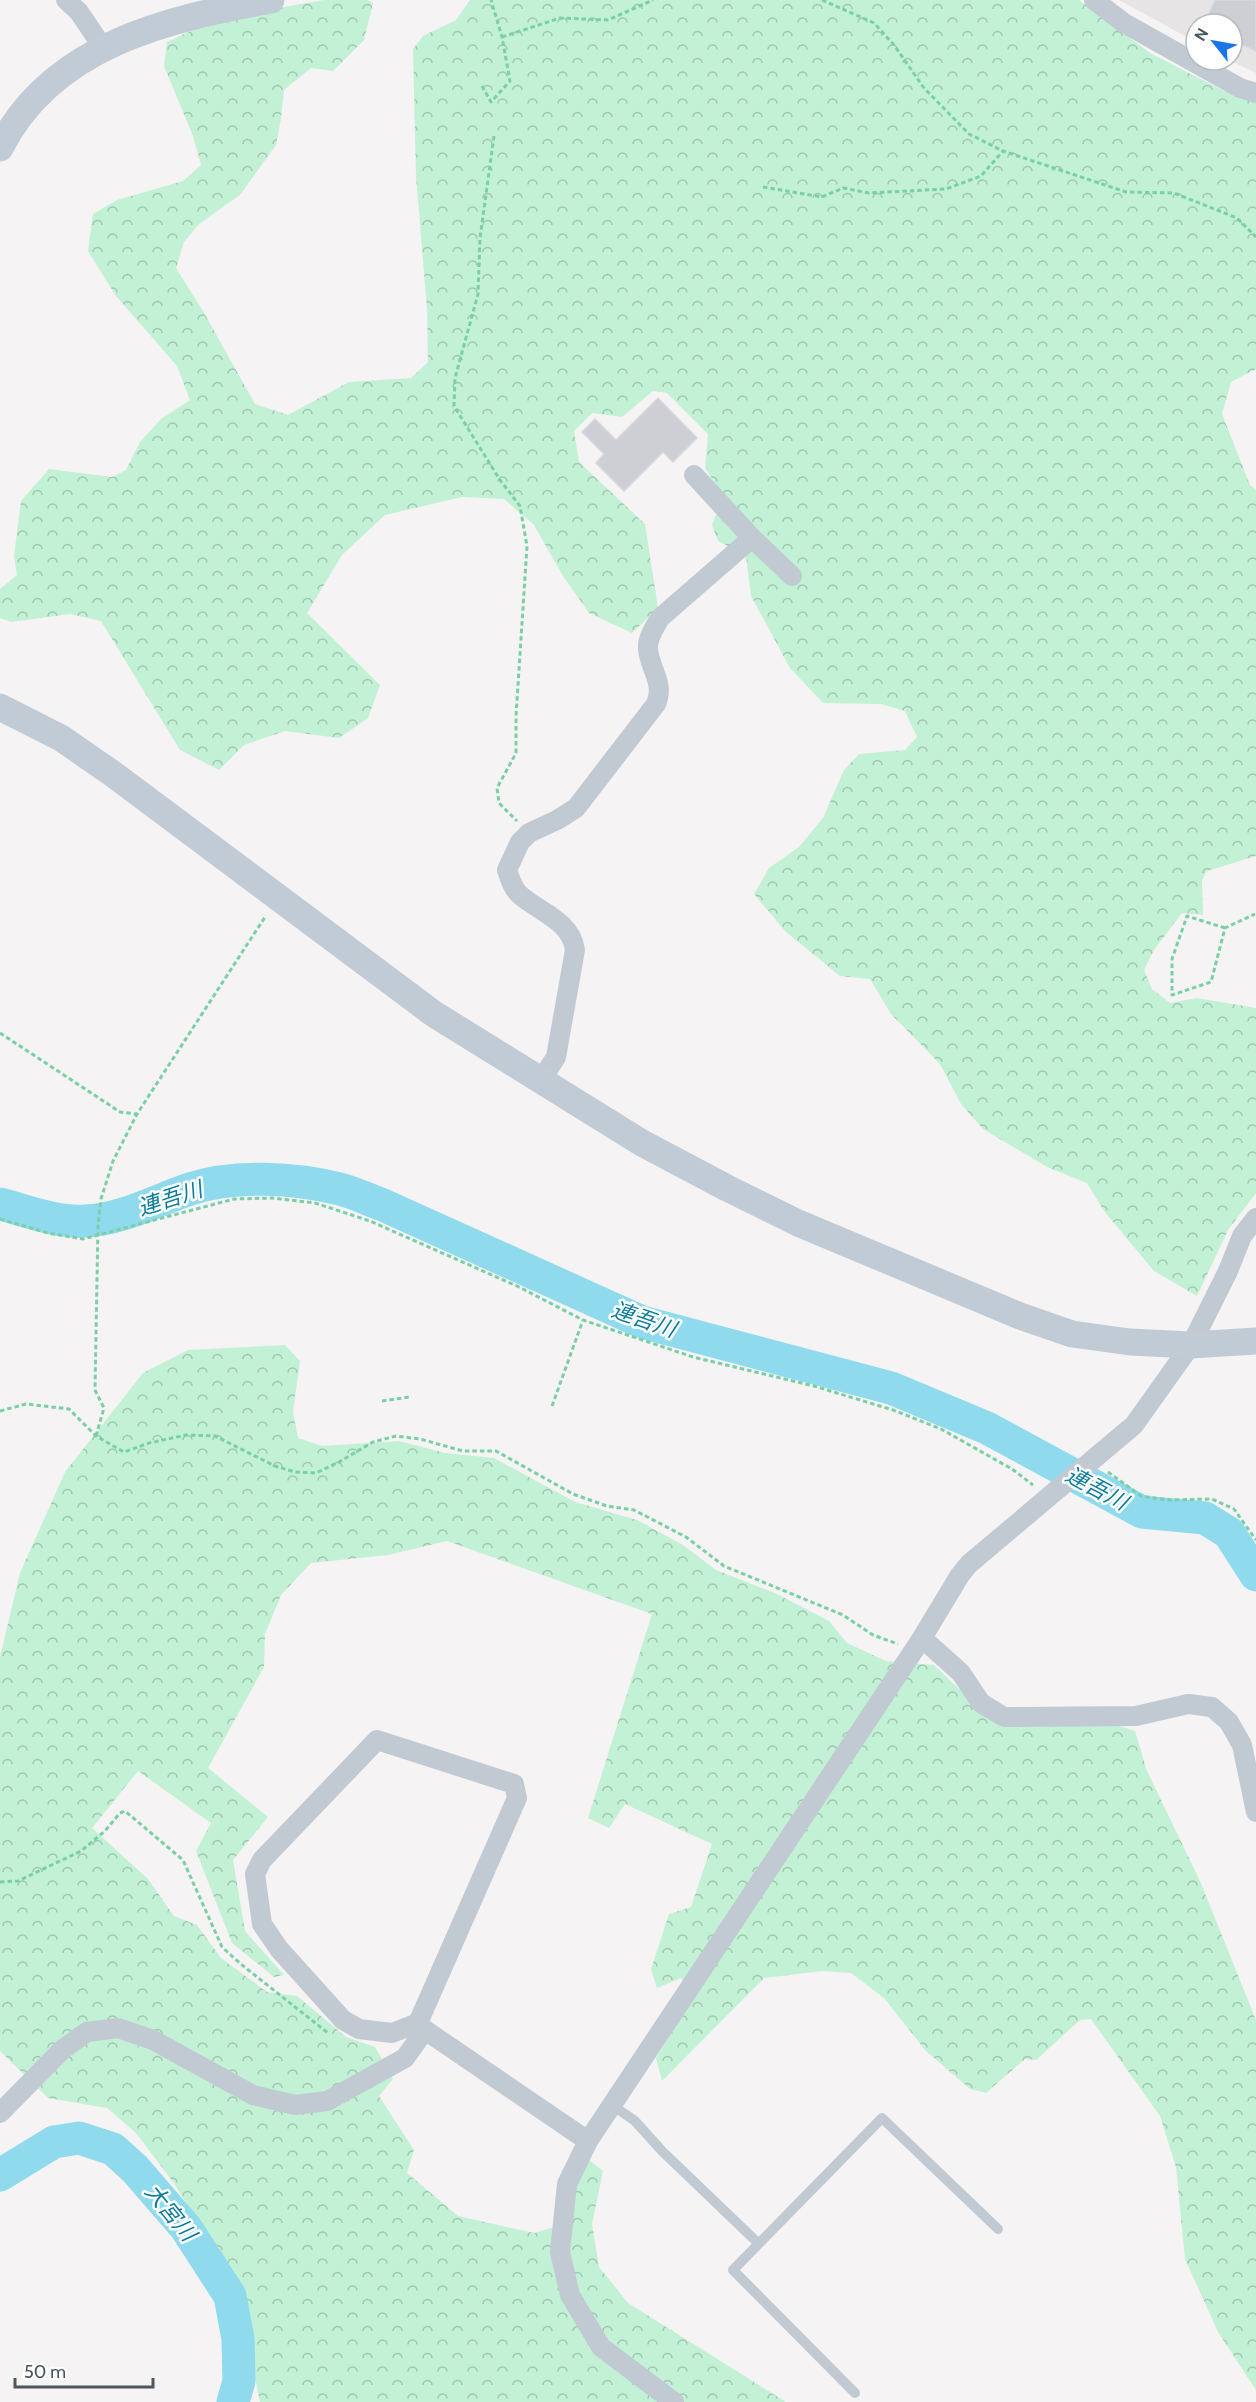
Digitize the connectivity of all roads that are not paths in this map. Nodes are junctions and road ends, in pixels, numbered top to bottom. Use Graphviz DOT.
graph roads {
  1 [pos="66,0"];
  2 [pos="271,0"];
  3 [pos="1094,0"];
  4 [pos="104,49"];
  5 [pos="1256,93"];
  6 [pos="0,148"];
  7 [pos="694,476"];
  8 [pos="752,538"];
  9 [pos="792,576"];
  10 [pos="0,707"];
  11 [pos="540,1082"];
  12 [pos="1256,1218"];
  13 [pos="1256,1341"];
  14 [pos="1191,1344"];
  15 [pos="917,1645"];
  16 [pos="1256,1812"];
  17 [pos="422,2026"];
  18 [pos="612,2105"];
  19 [pos="0,2113"];
  20 [pos="588,2141"];
  21 [pos="998,2229"];
  22 [pos="758,2243"];
  23 [pos="855,2393"];
  24 [pos="674,2402"];
  1 -- 4 [label="street"];
  2 -- 4 [label="street"];
  3 -- 5 [label="street"];
  4 -- 6 [label="street"];
  7 -- 8 [label="street"];
  8 -- 9 [label="street"];
  8 -- 11 [label="street"];
  10 -- 11 [label="street"];
  11 -- 14 [label="street"];
  12 -- 14 [label="street"];
  13 -- 14 [label="street"];
  14 -- 15 [label="street"];
  15 -- 16 [label="street"];
  15 -- 18 [label="street"];
  17 -- 17 [label="street"];
  17 -- 19 [label="street"];
  17 -- 20 [label="street"];
  18 -- 20 [label="street"];
  18 -- 22 [label="lane"];
  20 -- 24 [label="street"];
  21 -- 22 [label="lane"];
  22 -- 23 [label="lane"];
}
